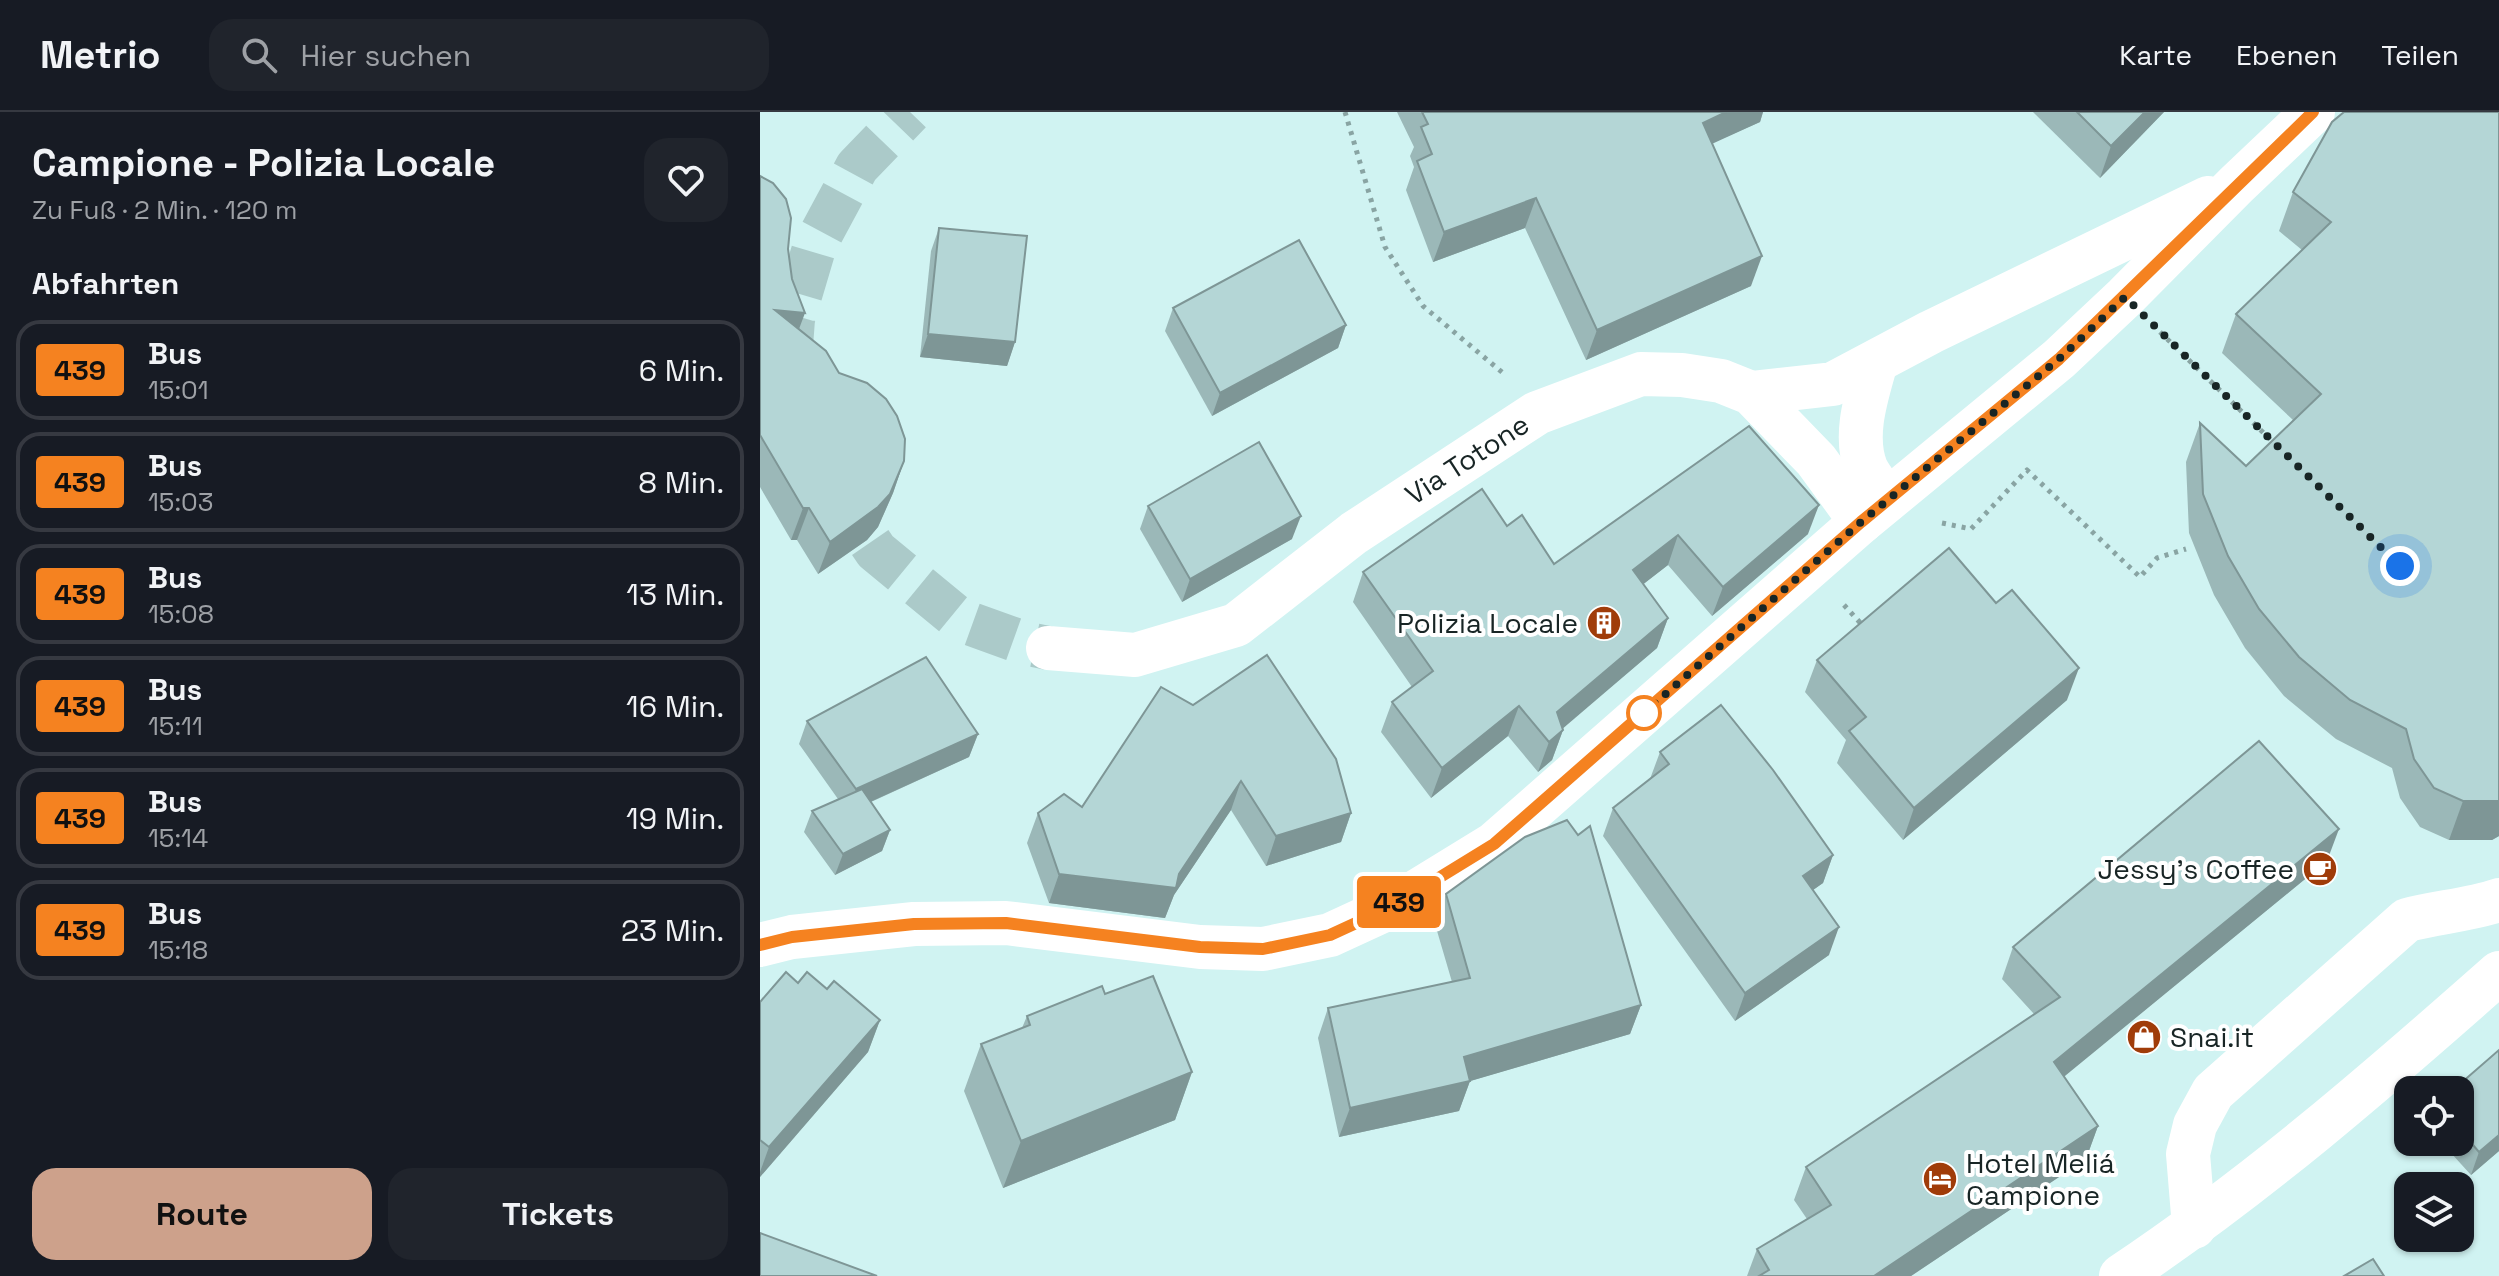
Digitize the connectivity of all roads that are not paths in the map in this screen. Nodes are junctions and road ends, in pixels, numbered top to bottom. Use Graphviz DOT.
graph roads {
  1 [pos="2313,112"];
  2 [pos="2236,185"];
  3 [pos="1876,362"];
  4 [pos="1751,393"];
  5 [pos="1881,505"];
  6 [pos="1048,648"];
  7 [pos="2491,913"];
  8 [pos="760,945"];
  9 [pos="2499,973"];
  10 [pos="2194,1227"];
  11 [pos="2121,1276"];
  1 -- 2 [label="street"];
  2 -- 3 [label="street"];
  2 -- 5 [label="street"];
  3 -- 4 [label="street"];
  3 -- 5 [label="street"];
  4 -- 5 [label="street, Via Totone"];
  4 -- 6 [label="street, Via Totone"];
  5 -- 8 [label="street"];
  7 -- 10 [label="street"];
  9 -- 10 [label="street"];
  10 -- 11 [label="street"];
}
